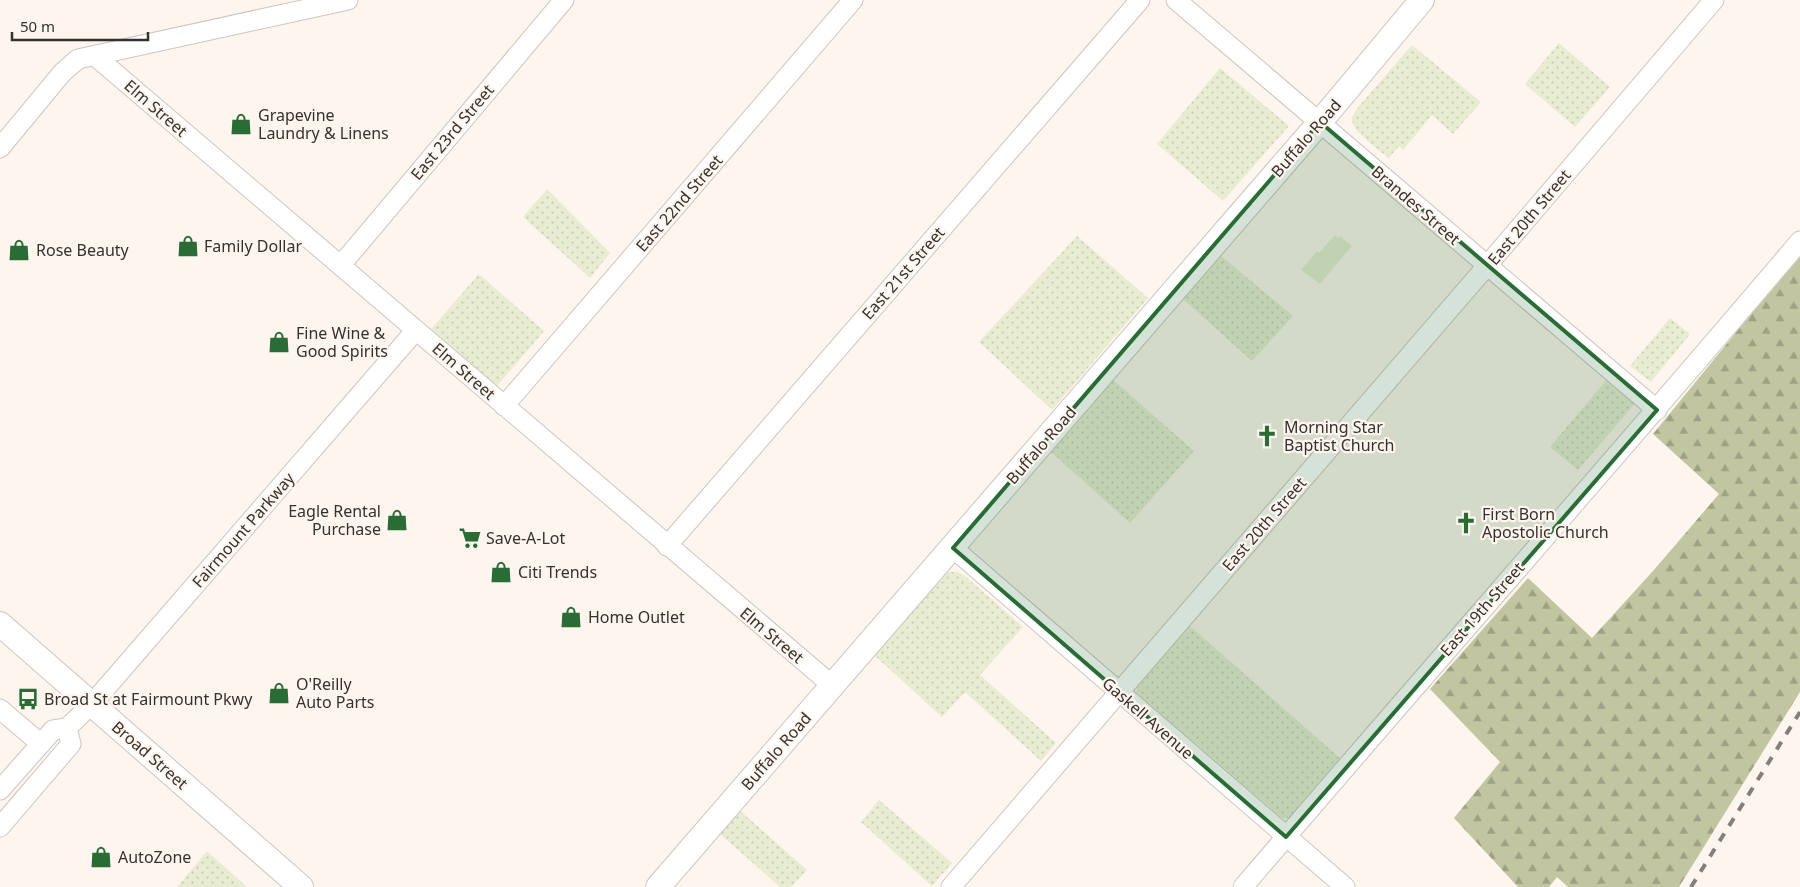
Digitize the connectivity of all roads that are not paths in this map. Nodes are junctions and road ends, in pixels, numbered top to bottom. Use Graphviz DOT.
graph roads {
  1 [pos="348,0"];
  2 [pos="564,0"];
  3 [pos="853,0"];
  4 [pos="1140,0"];
  5 [pos="1176,0"];
  6 [pos="1422,0"];
  7 [pos="1714,0"];
  8 [pos="95,56"];
  9 [pos="1320,122"];
  10 [pos="0,148"];
  11 [pos="1800,241"];
  12 [pos="340,265"];
  13 [pos="1487,266"];
  14 [pos="416,330"];
  15 [pos="504,406"];
  16 [pos="1657,410"];
  17 [pos="667,546"];
  18 [pos="952,548"];
  19 [pos="0,624"];
  20 [pos="833,686"];
  21 [pos="1119,693"];
  22 [pos="92,704"];
  23 [pos="0,709"];
  24 [pos="67,728"];
  25 [pos="41,744"];
  26 [pos="0,790"];
  27 [pos="0,827"];
  28 [pos="1286,837"];
  29 [pos="301,887"];
  30 [pos="658,887"];
  31 [pos="951,887"];
  32 [pos="1242,887"];
  33 [pos="1345,887"];
  1 -- 8 [label="street"];
  2 -- 12 [label="street, East 23rd Street"];
  3 -- 15 [label="street, East 22nd Street"];
  4 -- 17 [label="street, East 21st Street"];
  5 -- 9 [label="street, Brandes Street"];
  6 -- 9 [label="main road, Buffalo Road"];
  7 -- 13 [label="street, East 20th Street"];
  8 -- 10 [label="street"];
  8 -- 12 [label="street, Elm Street"];
  9 -- 13 [label="street, Brandes Street"];
  9 -- 18 [label="main road, Buffalo Road"];
  11 -- 16 [label="street, East 19th Street"];
  12 -- 14 [label="street, Elm Street"];
  13 -- 16 [label="street, Brandes Street"];
  13 -- 21 [label="street, East 20th Street"];
  14 -- 15 [label="street, Elm Street"];
  14 -- 22 [label="street, Fairmount Parkway"];
  15 -- 17 [label="street, Elm Street"];
  16 -- 28 [label="street, East 19th Street"];
  17 -- 20 [label="street, Elm Street"];
  18 -- 20 [label="main road, Buffalo Road"];
  18 -- 21 [label="street, Gaskell Avenue"];
  19 -- 22 [label="main road, Broad Street"];
  20 -- 30 [label="main road, Buffalo Road"];
  21 -- 28 [label="street, Gaskell Avenue"];
  21 -- 31 [label="street, East 20th Street"];
  22 -- 24 [label="street, Fairmount Parkway"];
  22 -- 29 [label="main road, Broad Street"];
  23 -- 25 [label="street"];
  24 -- 25 [label="street, Fairmount Parkway"];
  24 -- 27 [label="street"];
  25 -- 26 [label="street, Fairmount Parkway"];
  28 -- 32 [label="street, East 19th Street"];
  28 -- 33 [label="street, Gaskell Avenue"];
}
